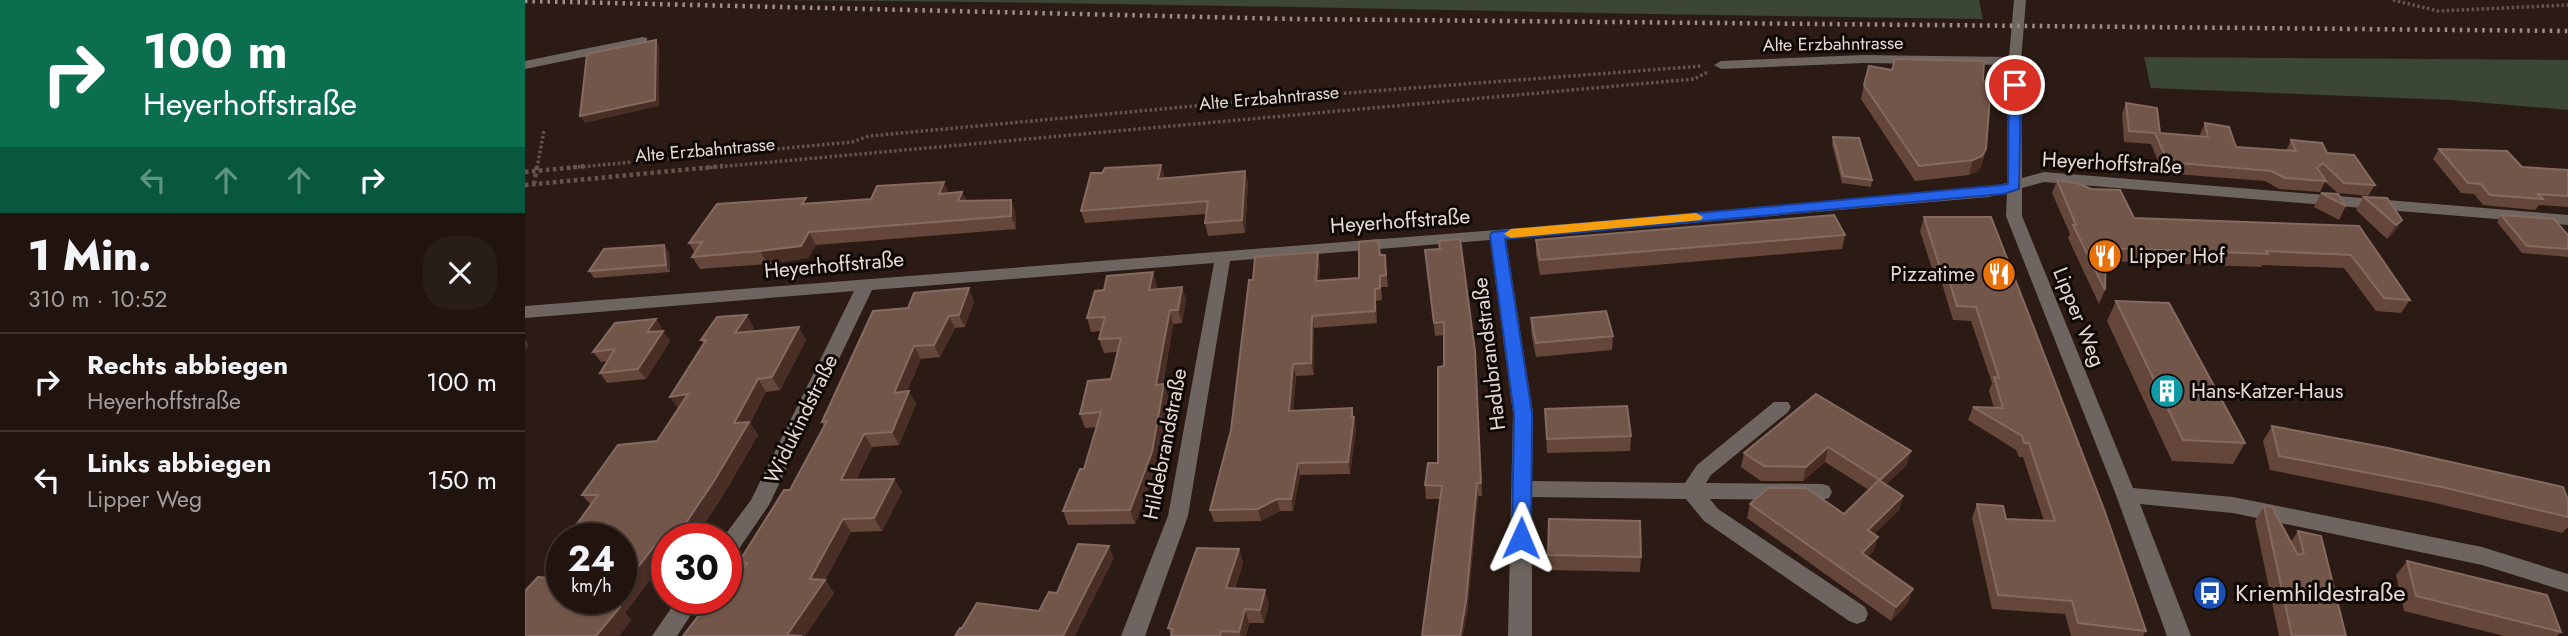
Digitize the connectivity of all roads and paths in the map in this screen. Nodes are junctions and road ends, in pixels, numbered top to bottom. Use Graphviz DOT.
graph roads {
  1 [pos="2020,0"];
  2 [pos="2393,0"];
  3 [pos="2568,5"];
  4 [pos="643,41"];
  5 [pos="2015,61"];
  6 [pos="525,65"];
  7 [pos="1721,65"];
  8 [pos="544,130"];
  9 [pos="536,171"];
  10 [pos="525,172"];
  11 [pos="534,184"];
  12 [pos="525,185"];
  13 [pos="2014,186"];
  14 [pos="2568,220"];
  15 [pos="1497,235"];
  16 [pos="1223,256"];
  17 [pos="867,283"];
  18 [pos="525,312"];
  19 [pos="1781,408"];
  20 [pos="1522,489"];
  21 [pos="1691,491"];
  22 [pos="1822,492"];
  23 [pos="2126,495"];
  24 [pos="742,528"];
  25 [pos="2568,583"];
  26 [pos="680,614"];
  27 [pos="1857,614"];
  28 [pos="664,636"];
  29 [pos="1133,636"];
  30 [pos="1520,636"];
  31 [pos="2179,636"];
  1 -- 5 [label="street, Lipper Weg"];
  2 -- 3 [label="path"];
  4 -- 6 [label="street"];
  5 -- 7 [label="street, Alte Erzbahntrasse"];
  5 -- 13 [label="street, Lipper Weg"];
  7 -- 9 [label="path"];
  7 -- 11 [label="path, Alte Erzbahntrasse"];
  8 -- 9 [label="path"];
  9 -- 10 [label="path"];
  9 -- 11 [label="path"];
  11 -- 12 [label="path, Alte Erzbahntrasse"];
  13 -- 14 [label="street, Heyerhoffstraße"];
  13 -- 15 [label="street, Heyerhoffstraße"];
  13 -- 23 [label="street, Lipper Weg"];
  15 -- 16 [label="street, Heyerhoffstraße"];
  15 -- 20 [label="street, Hadubrandstraße"];
  16 -- 17 [label="street, Heyerhoffstraße"];
  16 -- 29 [label="street, Hildebrandstraße"];
  17 -- 18 [label="street, Heyerhoffstraße"];
  17 -- 24 [label="street, Widukindstraße"];
  19 -- 21 [label="street"];
  20 -- 21 [label="street"];
  20 -- 30 [label="street, Hadubrandstraße"];
  21 -- 22 [label="street"];
  21 -- 27 [label="street"];
  23 -- 25 [label="street"];
  23 -- 31 [label="street, Lipper Weg"];
  26 -- 28 [label="street"];
}
